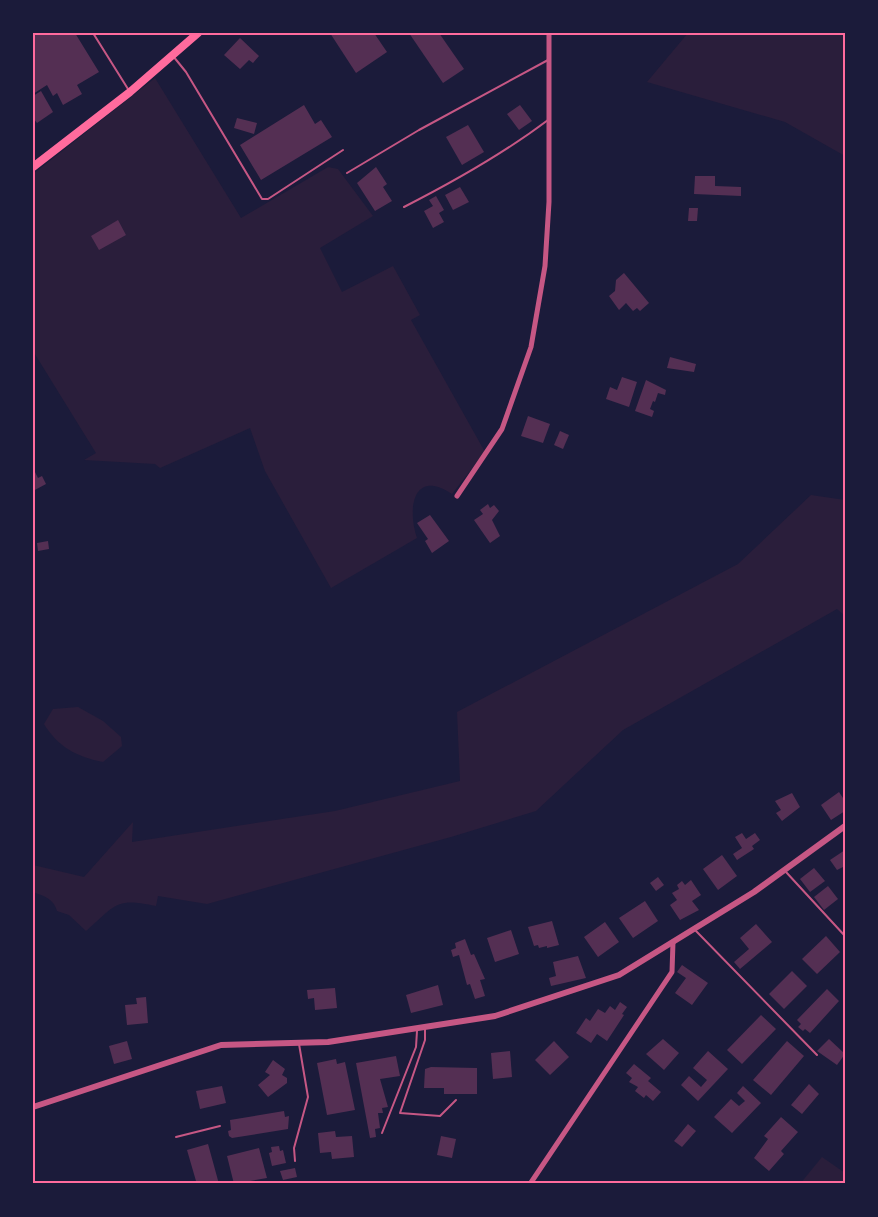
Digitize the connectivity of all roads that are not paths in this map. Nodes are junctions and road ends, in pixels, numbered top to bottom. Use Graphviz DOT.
graph roads {
  1 [pos="93,33"];
  2 [pos="198,33"];
  3 [pos="549,33"];
  4 [pos="173,56"];
  5 [pos="548,60"];
  6 [pos="130,92"];
  7 [pos="548,120"];
  8 [pos="343,150"];
  9 [pos="33,167"];
  10 [pos="347,173"];
  11 [pos="404,207"];
  12 [pos="457,496"];
  13 [pos="845,826"];
  14 [pos="784,870"];
  15 [pos="694,929"];
  16 [pos="845,936"];
  17 [pos="673,942"];
  18 [pos="426,1026"];
  19 [pos="417,1028"];
  20 [pos="299,1042"];
  21 [pos="817,1055"];
  22 [pos="456,1100"];
  23 [pos="33,1107"];
  24 [pos="220,1126"];
  25 [pos="382,1133"];
  26 [pos="176,1137"];
  27 [pos="295,1161"];
  28 [pos="530,1184"];
  1 -- 6 [label="lane"];
  2 -- 4 [label="main road"];
  3 -- 5 [label="street"];
  4 -- 6 [label="main road"];
  4 -- 8 [label="lane"];
  5 -- 7 [label="street"];
  5 -- 10 [label="lane"];
  6 -- 9 [label="main road"];
  7 -- 11 [label="lane"];
  7 -- 12 [label="street"];
  13 -- 14 [label="street"];
  14 -- 15 [label="street"];
  14 -- 16 [label="lane"];
  15 -- 17 [label="street"];
  15 -- 21 [label="lane"];
  17 -- 18 [label="street"];
  17 -- 28 [label="street"];
  18 -- 19 [label="street"];
  18 -- 22 [label="lane"];
  19 -- 20 [label="street"];
  19 -- 25 [label="lane"];
  20 -- 23 [label="street"];
  20 -- 27 [label="lane"];
  24 -- 26 [label="lane"];
}
